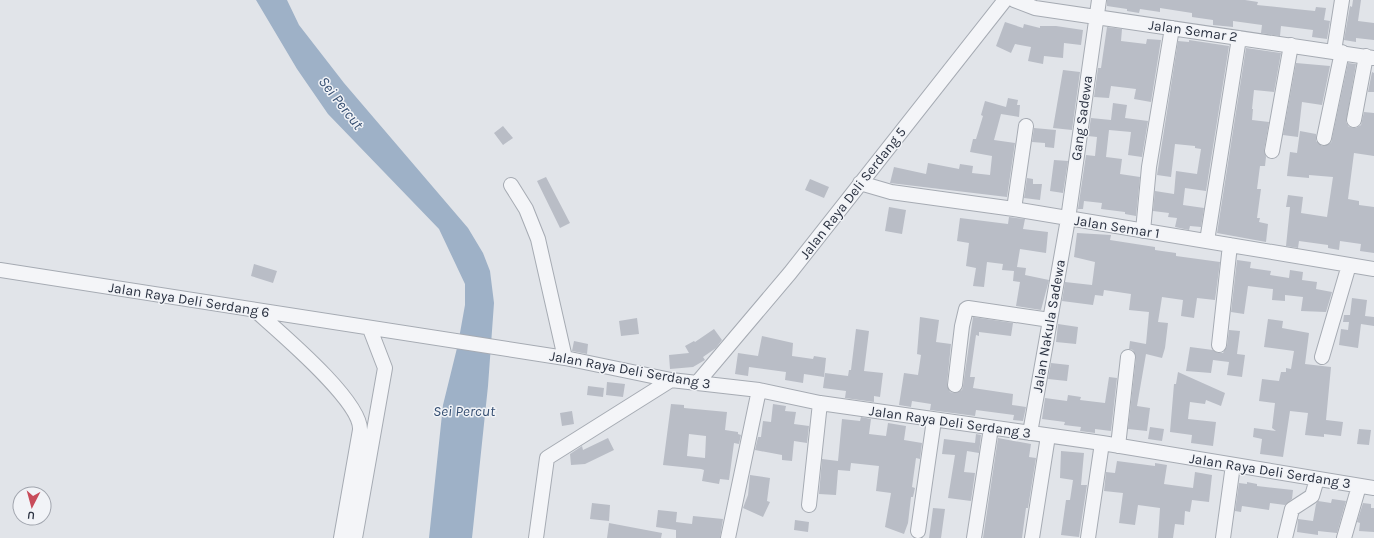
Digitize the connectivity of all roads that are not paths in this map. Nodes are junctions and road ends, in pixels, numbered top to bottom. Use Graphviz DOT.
graph roads {
  1 [pos="1004,0"];
  2 [pos="1099,0"];
  3 [pos="1342,0"];
  4 [pos="1018,2"];
  5 [pos="1097,17"];
  6 [pos="1172,28"];
  7 [pos="1238,38"];
  8 [pos="1291,45"];
  9 [pos="1338,52"];
  10 [pos="1370,57"];
  11 [pos="1354,120"];
  12 [pos="1026,126"];
  13 [pos="1324,138"];
  14 [pos="1272,151"];
  15 [pos="863,184"];
  16 [pos="511,185"];
  17 [pos="1014,209"];
  18 [pos="1068,219"];
  19 [pos="1143,231"];
  20 [pos="1207,241"];
  21 [pos="1230,245"];
  22 [pos="1349,265"];
  23 [pos="1374,269"];
  24 [pos="0,270"];
  25 [pos="256,310"];
  26 [pos="1050,320"];
  27 [pos="374,329"];
  28 [pos="1219,345"];
  29 [pos="526,353"];
  30 [pos="1322,356"];
  31 [pos="1128,357"];
  32 [pos="565,358"];
  33 [pos="671,380"];
  34 [pos="697,383"];
  35 [pos="955,385"];
  36 [pos="759,390"];
  37 [pos="820,403"];
  38 [pos="934,420"];
  39 [pos="991,428"];
  40 [pos="1030,433"];
  41 [pos="1048,436"];
  42 [pos="1102,443"];
  43 [pos="1118,446"];
  44 [pos="1233,465"];
  45 [pos="1317,479"];
  46 [pos="1360,486"];
  47 [pos="1374,488"];
  48 [pos="809,505"];
  49 [pos="918,531"];
  50 [pos="340,538"];
  51 [pos="355,538"];
  52 [pos="536,538"];
  53 [pos="728,538"];
  54 [pos="974,538"];
  55 [pos="1032,538"];
  56 [pos="1088,538"];
  57 [pos="1223,538"];
  58 [pos="1286,538"];
  59 [pos="1344,538"];
  1 -- 15 [label="street, Jalan Raya Deli Serdang 5"];
  2 -- 5 [label="street, Gang Sadewa"];
  3 -- 9 [label="street"];
  4 -- 5 [label="street, Jalan Semar 2"];
  5 -- 6 [label="street, Jalan Semar 2"];
  5 -- 18 [label="street, Gang Sadewa"];
  6 -- 7 [label="street, Jalan Semar 2"];
  6 -- 19 [label="street"];
  7 -- 8 [label="street, Jalan Semar 2"];
  7 -- 20 [label="street"];
  8 -- 9 [label="street, Jalan Semar 2"];
  8 -- 14 [label="street"];
  9 -- 10 [label="street, Jalan Semar 2"];
  9 -- 13 [label="street"];
  10 -- 11 [label="street"];
  12 -- 17 [label="street"];
  15 -- 17 [label="street, Jalan Semar 1"];
  15 -- 34 [label="street, Jalan Raya Deli Serdang 5"];
  16 -- 32 [label="street"];
  17 -- 18 [label="street, Jalan Semar 1"];
  18 -- 19 [label="street, Jalan Semar 1"];
  18 -- 26 [label="street, Jalan Nakula Sadewa"];
  19 -- 20 [label="street, Jalan Semar 1"];
  20 -- 21 [label="street, Jalan Semar 1"];
  21 -- 22 [label="street, Jalan Semar 1"];
  21 -- 28 [label="street"];
  22 -- 23 [label="street, Jalan Semar 1"];
  22 -- 30 [label="street"];
  24 -- 25 [label="street, Jalan Raya Deli Serdang 6"];
  25 -- 27 [label="street, Jalan Raya Deli Serdang 6"];
  25 -- 50 [label="street"];
  26 -- 35 [label="street"];
  26 -- 40 [label="street, Jalan Nakula Sadewa"];
  27 -- 29 [label="street, Jalan Raya Deli Serdang 6"];
  27 -- 51 [label="street"];
  29 -- 32 [label="street, Jalan Raya Deli Serdang 3"];
  31 -- 43 [label="street"];
  32 -- 33 [label="street, Jalan Raya Deli Serdang 3"];
  33 -- 34 [label="street, Jalan Raya Deli Serdang 3"];
  33 -- 52 [label="street"];
  34 -- 36 [label="street, Jalan Raya Deli Serdang 3"];
  36 -- 37 [label="street, Jalan Raya Deli Serdang 3"];
  36 -- 53 [label="street"];
  37 -- 38 [label="street, Jalan Raya Deli Serdang 3"];
  37 -- 48 [label="street"];
  38 -- 39 [label="street, Jalan Raya Deli Serdang 3"];
  38 -- 49 [label="street"];
  39 -- 40 [label="street, Jalan Raya Deli Serdang 3"];
  39 -- 54 [label="street"];
  40 -- 41 [label="street, Jalan Raya Deli Serdang 3"];
  41 -- 42 [label="street, Jalan Raya Deli Serdang 3"];
  41 -- 55 [label="street"];
  42 -- 43 [label="street, Jalan Raya Deli Serdang 3"];
  42 -- 56 [label="street"];
  43 -- 44 [label="street, Jalan Raya Deli Serdang 3"];
  44 -- 45 [label="street, Jalan Raya Deli Serdang 3"];
  44 -- 57 [label="street"];
  45 -- 46 [label="street, Jalan Raya Deli Serdang 3"];
  45 -- 58 [label="street"];
  46 -- 47 [label="street, Jalan Raya Deli Serdang 3"];
  46 -- 59 [label="street"];
}
